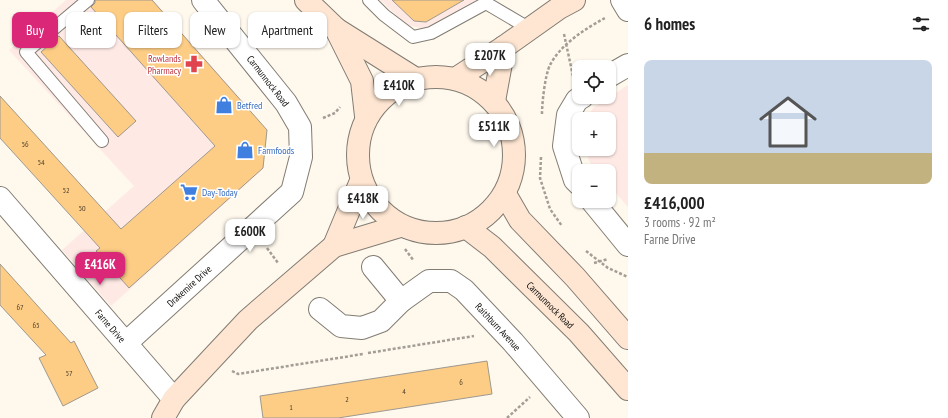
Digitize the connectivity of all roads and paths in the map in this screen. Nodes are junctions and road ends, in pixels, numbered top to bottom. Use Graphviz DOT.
graph roads {
  1 [pos="88,0"];
  2 [pos="204,0"];
  3 [pos="306,0"];
  4 [pos="369,0"];
  5 [pos="622,0"];
  6 [pos="567,4"];
  7 [pos="628,10"];
  8 [pos="336,29"];
  9 [pos="530,29"];
  10 [pos="504,47"];
  11 [pos="572,60"];
  12 [pos="628,65"];
  13 [pos="616,72"];
  14 [pos="414,78"];
  15 [pos="457,78"];
  16 [pos="362,81"];
  17 [pos="494,102"];
  18 [pos="576,104"];
  19 [pos="366,116"];
  20 [pos="300,127"];
  21 [pos="102,140"];
  22 [pos="572,171"];
  23 [pos="361,181"];
  24 [pos="506,194"];
  25 [pos="0,198"];
  26 [pos="598,208"];
  27 [pos="401,226"];
  28 [pos="466,227"];
  29 [pos="252,228"];
  30 [pos="628,245"];
  31 [pos="334,246"];
  32 [pos="372,266"];
  33 [pos="429,281"];
  34 [pos="292,282"];
  35 [pos="401,301"];
  36 [pos="320,309"];
  37 [pos="499,328"];
  38 [pos="628,338"];
  39 [pos="126,343"];
  40 [pos="210,360"];
  41 [pos="628,389"];
  42 [pos="174,400"];
  43 [pos="163,418"];
  44 [pos="578,418"];
  1 -- 21 [label="lane"];
  2 -- 20 [label="street, Carmunnock Road"];
  3 -- 8 [label="main road"];
  4 -- 9 [label="lane"];
  5 -- 7 [label="street"];
  6 -- 9 [label="main road"];
  6 -- 11 [label="path"];
  8 -- 14 [label="main road"];
  8 -- 16 [label="main road"];
  9 -- 10 [label="main road"];
  10 -- 15 [label="main road"];
  10 -- 17 [label="main road"];
  12 -- 13 [label="street"];
  14 -- 15 [label="main road"];
  14 -- 19 [label="main road"];
  15 -- 17 [label="main road"];
  16 -- 19 [label="main road"];
  16 -- 20 [label="path"];
  17 -- 24 [label="main road"];
  18 -- 22 [label="street"];
  19 -- 23 [label="main road"];
  20 -- 29 [label="street, Drakemire Drive"];
  23 -- 27 [label="main road"];
  23 -- 31 [label="main road"];
  24 -- 28 [label="main road"];
  24 -- 38 [label="main road"];
  25 -- 39 [label="street, Farne Drive"];
  26 -- 30 [label="street"];
  27 -- 28 [label="main road"];
  27 -- 31 [label="main road"];
  27 -- 33 [label="path"];
  28 -- 41 [label="main road, Carmunnock Road"];
  29 -- 34 [label="path"];
  29 -- 39 [label="street, Drakemire Drive"];
  31 -- 34 [label="main road"];
  32 -- 35 [label="street"];
  33 -- 35 [label="street"];
  33 -- 37 [label="street, Raithburn Avenue"];
  34 -- 40 [label="main road"];
  35 -- 36 [label="street"];
  37 -- 40 [label="path"];
  37 -- 44 [label="street, Raithburn Avenue"];
  39 -- 42 [label="street, Farne Drive"];
  40 -- 42 [label="main road"];
  42 -- 43 [label="main road"];
}
